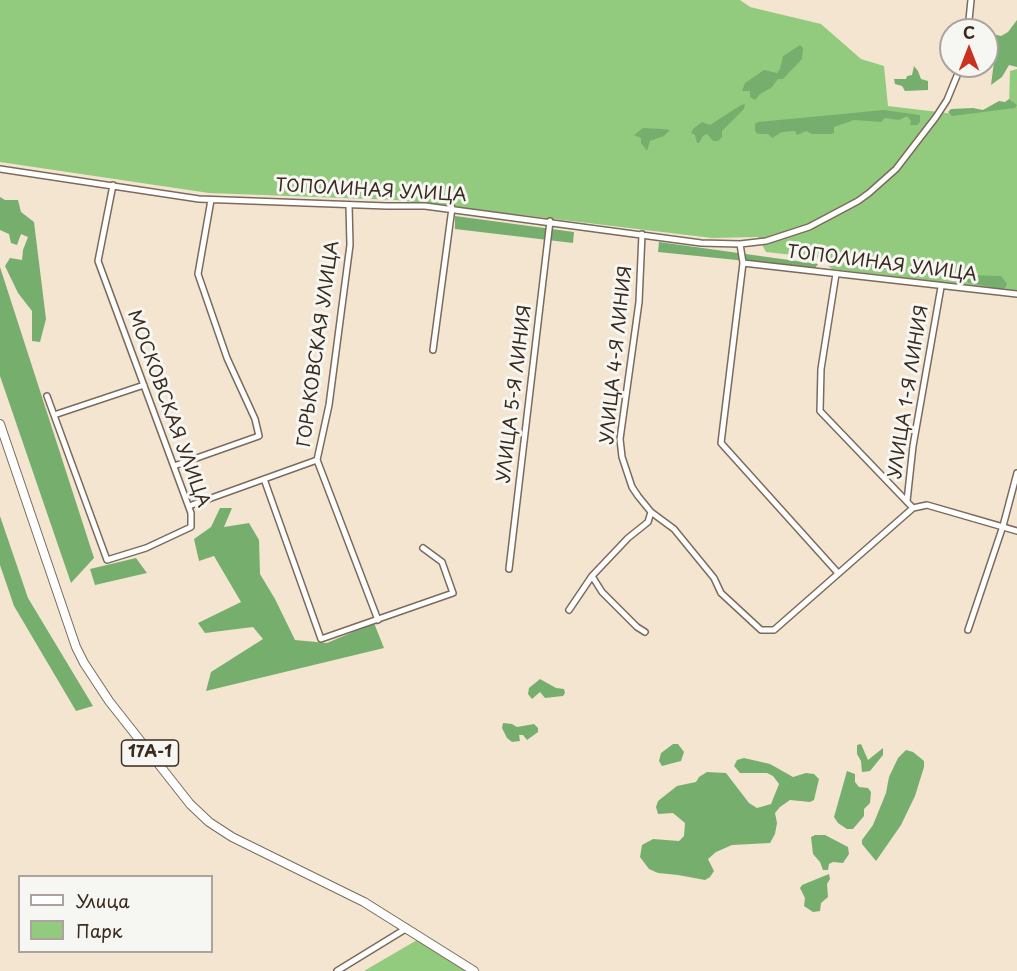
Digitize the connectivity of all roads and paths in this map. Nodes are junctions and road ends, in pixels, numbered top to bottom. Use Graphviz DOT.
graph roads {
  1 [pos="971,0"];
  2 [pos="969,18"];
  3 [pos="956,78"];
  4 [pos="0,169"];
  5 [pos="113,185"];
  6 [pos="211,200"];
  7 [pos="349,205"];
  8 [pos="452,208"];
  9 [pos="550,221"];
  10 [pos="642,234"];
  11 [pos="740,244"];
  12 [pos="742,263"];
  13 [pos="836,274"];
  14 [pos="941,287"];
  15 [pos="1017,294"];
  16 [pos="433,350"];
  17 [pos="144,385"];
  18 [pos="47,396"];
  19 [pos="54,415"];
  20 [pos="0,424"];
  21 [pos="317,460"];
  22 [pos="174,466"];
  23 [pos="1017,473"];
  24 [pos="264,479"];
  25 [pos="907,501"];
  26 [pos="189,506"];
  27 [pos="913,508"];
  28 [pos="651,512"];
  29 [pos="1003,526"];
  30 [pos="1017,531"];
  31 [pos="423,548"];
  32 [pos="509,569"];
  33 [pos="838,573"];
  34 [pos="592,576"];
  35 [pos="569,610"];
  36 [pos="378,620"];
  37 [pos="968,630"];
  38 [pos="645,632"];
  39 [pos="407,928"];
  40 [pos="337,971"];
  41 [pos="474,971"];
  1 -- 2 [label="street"];
  3 -- 11 [label="street, ТОПОЛИНАЯ УЛИЦА"];
  4 -- 5 [label="street, ТОПОЛИНАЯ УЛИЦА"];
  5 -- 6 [label="street, ТОПОЛИНАЯ УЛИЦА"];
  5 -- 17 [label="street, МОСКОВСКАЯ УЛИЦА"];
  6 -- 7 [label="street, ТОПОЛИНАЯ УЛИЦА"];
  6 -- 22 [label="street"];
  7 -- 8 [label="street, ТОПОЛИНАЯ УЛИЦА"];
  7 -- 21 [label="street, ГОРЬКОВСКАЯ УЛИЦА"];
  8 -- 9 [label="street, ТОПОЛИНАЯ УЛИЦА"];
  8 -- 16 [label="street"];
  9 -- 10 [label="street, ТОПОЛИНАЯ УЛИЦА"];
  9 -- 32 [label="street, УЛИЦА 5-Я ЛИНИЯ"];
  10 -- 11 [label="street, ТОПОЛИНАЯ УЛИЦА"];
  10 -- 28 [label="street, УЛИЦА 4-Я ЛИНИЯ"];
  11 -- 12 [label="street"];
  12 -- 13 [label="street, ТОПОЛИНАЯ УЛИЦА"];
  12 -- 33 [label="street"];
  13 -- 14 [label="street, ТОПОЛИНАЯ УЛИЦА"];
  13 -- 25 [label="street"];
  14 -- 15 [label="street, ТОПОЛИНАЯ УЛИЦА"];
  14 -- 25 [label="street, УЛИЦА 1-Я ЛИНИЯ"];
  17 -- 19 [label="street"];
  17 -- 22 [label="street, МОСКОВСКАЯ УЛИЦА"];
  18 -- 19 [label="street, МОСКОВСКАЯ УЛИЦА"];
  19 -- 26 [label="street, МОСКОВСКАЯ УЛИЦА"];
  20 -- 39 [label="main road, 17А-1"];
  21 -- 24 [label="street"];
  21 -- 36 [label="street, ГОРЬКОВСКАЯ УЛИЦА"];
  22 -- 26 [label="street, МОСКОВСКАЯ УЛИЦА"];
  23 -- 29 [label="street"];
  24 -- 26 [label="street"];
  24 -- 36 [label="street"];
  25 -- 27 [label="street"];
  27 -- 29 [label="street"];
  27 -- 33 [label="street"];
  28 -- 33 [label="street, УЛИЦА 4-Я ЛИНИЯ"];
  28 -- 34 [label="street"];
  29 -- 30 [label="street"];
  29 -- 37 [label="street"];
  31 -- 36 [label="street"];
  34 -- 35 [label="street"];
  34 -- 38 [label="street"];
  39 -- 40 [label="street"];
  39 -- 41 [label="main road, 17А-1"];
}
